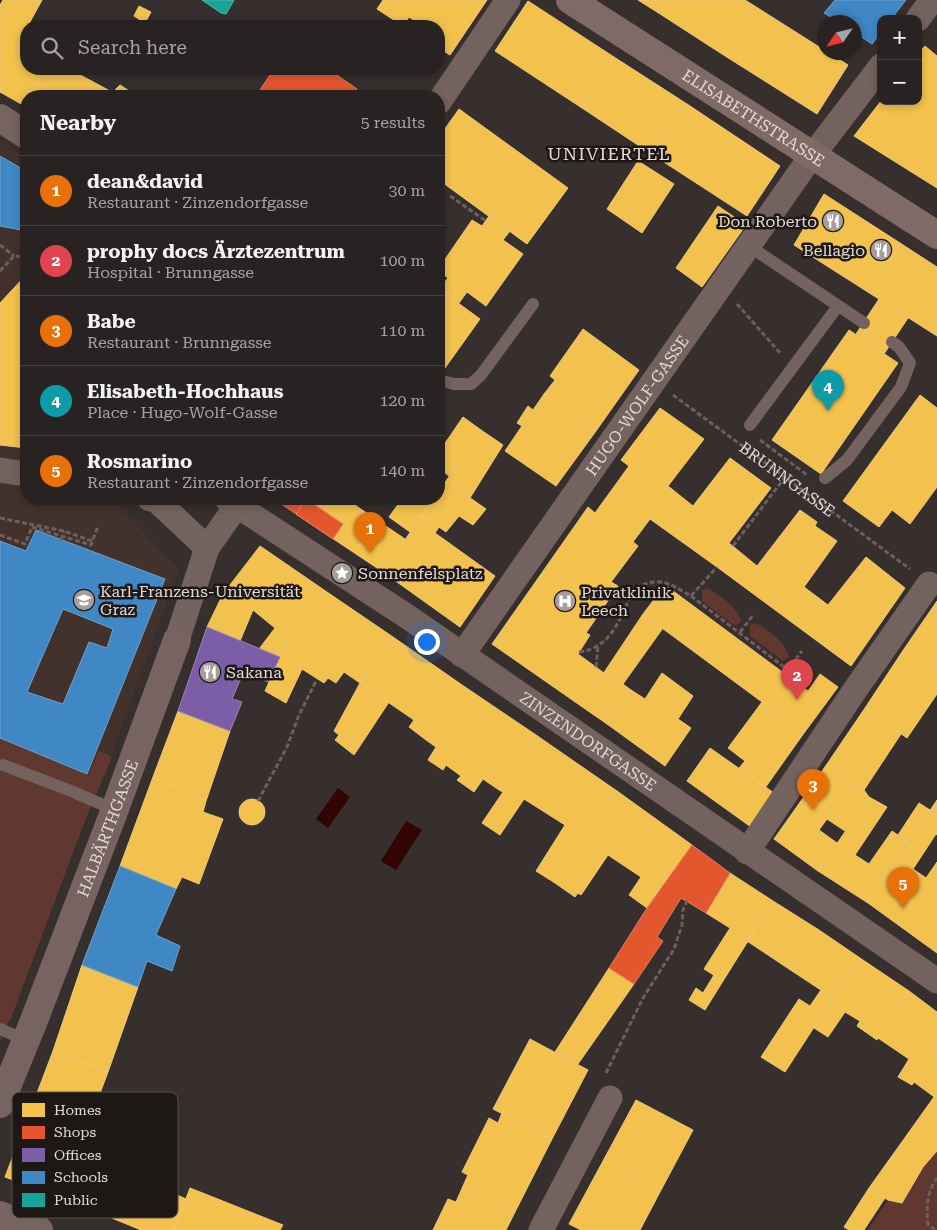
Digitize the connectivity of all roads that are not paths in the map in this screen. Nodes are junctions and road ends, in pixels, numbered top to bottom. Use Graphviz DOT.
graph roads {
  1 [pos="508,0"];
  2 [pos="570,0"];
  3 [pos="932,0"];
  4 [pos="921,15"];
  5 [pos="877,71"];
  6 [pos="445,93"];
  7 [pos="0,118"];
  8 [pos="20,130"];
  9 [pos="812,155"];
  10 [pos="937,235"];
  11 [pos="749,246"];
  12 [pos="533,304"];
  13 [pos="838,306"];
  14 [pos="864,323"];
  15 [pos="892,342"];
  16 [pos="445,382"];
  17 [pos="750,425"];
  18 [pos="0,470"];
  19 [pos="20,473"];
  20 [pos="825,478"];
  21 [pos="161,505"];
  22 [pos="230,505"];
  23 [pos="237,505"];
  24 [pos="207,548"];
  25 [pos="921,578"];
  26 [pos="177,640"];
  27 [pos="462,655"];
  28 [pos="3,764"];
  29 [pos="114,810"];
  30 [pos="747,852"];
  31 [pos="937,981"];
  32 [pos="0,1029"];
  33 [pos="26,1040"];
  34 [pos="607,1087"];
  35 [pos="0,1104"];
  36 [pos="0,1215"];
  37 [pos="39,1230"];
  38 [pos="541,1230"];
  1 -- 6 [label="street"];
  2 -- 9 [label="main road, ELISABETHSTRASSE"];
  3 -- 4 [label="street"];
  5 -- 9 [label="street, HUGO-WOLF-GASSE"];
  7 -- 8 [label="street"];
  9 -- 10 [label="main road, ELISABETHSTRASSE"];
  9 -- 11 [label="street, HUGO-WOLF-GASSE"];
  11 -- 13 [label="lane"];
  11 -- 27 [label="street, HUGO-WOLF-GASSE"];
  12 -- 16 [label="lane"];
  13 -- 14 [label="lane"];
  13 -- 17 [label="lane"];
  15 -- 20 [label="lane"];
  18 -- 19 [label="street"];
  21 -- 24 [label="street"];
  22 -- 24 [label="street"];
  23 -- 27 [label="street, ZINZENDORFGASSE"];
  24 -- 26 [label="street, HALBÄRTHGASSE"];
  25 -- 30 [label="street"];
  26 -- 29 [label="street, HALBÄRTHGASSE"];
  27 -- 30 [label="street, ZINZENDORFGASSE"];
  28 -- 29 [label="lane"];
  29 -- 33 [label="street, HALBÄRTHGASSE"];
  30 -- 31 [label="street, ZINZENDORFGASSE"];
  32 -- 33 [label="lane"];
  33 -- 35 [label="street, HALBÄRTHGASSE"];
  34 -- 38 [label="street"];
  36 -- 37 [label="street"];
}
